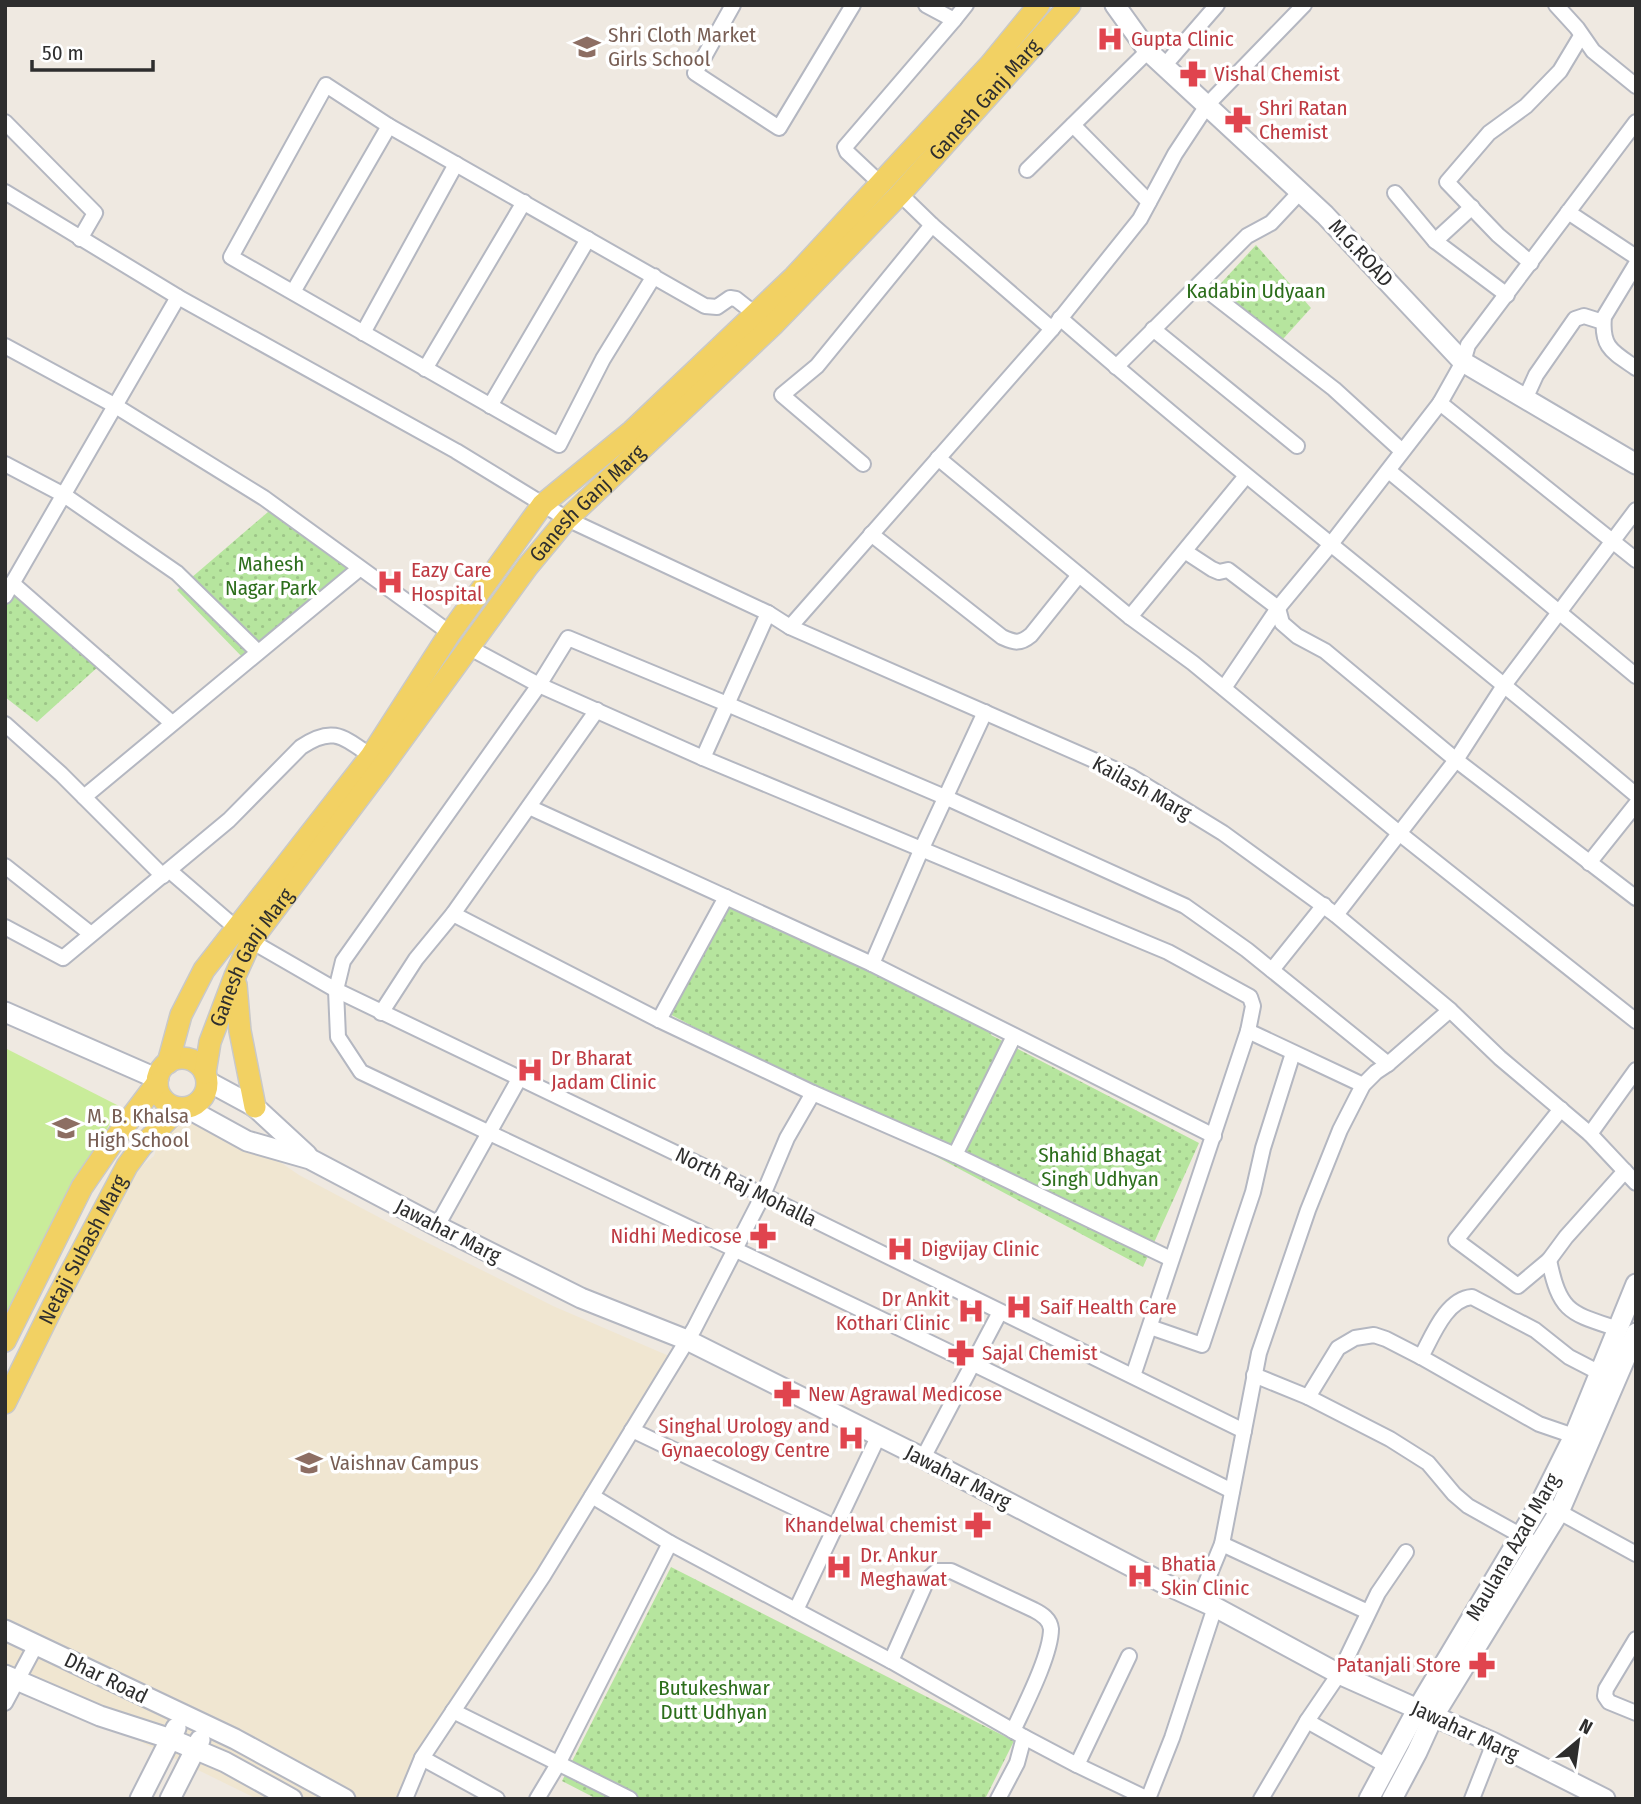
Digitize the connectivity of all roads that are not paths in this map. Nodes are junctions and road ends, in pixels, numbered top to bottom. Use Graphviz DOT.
graph roads {
  1 [pos="733,5"];
  2 [pos="853,5"];
  3 [pos="926,5"];
  4 [pos="966,5"];
  5 [pos="1039,5"];
  6 [pos="1070,5"];
  7 [pos="1115,5"];
  8 [pos="1217,5"];
  9 [pos="1304,5"];
  10 [pos="1556,5"];
  11 [pos="954,20"];
  12 [pos="1581,36"];
  13 [pos="1148,51"];
  14 [pos="1164,66"];
  15 [pos="1636,86"];
  16 [pos="1208,104"];
  17 [pos="5,121"];
  18 [pos="1636,122"];
  19 [pos="1073,125"];
  20 [pos="389,126"];
  21 [pos="456,164"];
  22 [pos="1027,170"];
  23 [pos="891,189"];
  24 [pos="1301,191"];
  25 [pos="5,192"];
  26 [pos="1395,193"];
  27 [pos="524,202"];
  28 [pos="1149,202"];
  29 [pos="1472,207"];
  30 [pos="1568,212"];
  31 [pos="932,225"];
  32 [pos="80,239"];
  33 [pos="589,239"];
  34 [pos="1435,241"];
  35 [pos="1636,257"];
  36 [pos="1531,263"];
  37 [pos="1636,264"];
  38 [pos="654,276"];
  39 [pos="1199,285"];
  40 [pos="293,292"];
  41 [pos="1507,295"];
  42 [pos="178,297"];
  43 [pos="755,314"];
  44 [pos="1603,322"];
  45 [pos="1056,324"];
  46 [pos="1153,329"];
  47 [pos="363,333"];
  48 [pos="5,346"];
  49 [pos="1463,362"];
  50 [pos="1116,367"];
  51 [pos="1636,368"];
  52 [pos="425,369"];
  53 [pos="1526,397"];
  54 [pos="1440,402"];
  55 [pos="114,405"];
  56 [pos="490,406"];
  57 [pos="1297,446"];
  58 [pos="1402,451"];
  59 [pos="938,458"];
  60 [pos="5,464"];
  61 [pos="863,464"];
  62 [pos="1636,464"];
  63 [pos="1389,471"];
  64 [pos="1246,476"];
  65 [pos="64,495"];
  66 [pos="543,505"];
  67 [pos="1636,509"];
  68 [pos="567,520"];
  69 [pos="872,534"];
  70 [pos="1613,541"];
  71 [pos="1331,544"];
  72 [pos="1186,552"];
  73 [pos="1636,560"];
  74 [pos="359,569"];
  75 [pos="1079,575"];
  76 [pos="9,589"];
  77 [pos="1278,608"];
  78 [pos="1559,611"];
  79 [pos="768,613"];
  80 [pos="1130,617"];
  81 [pos="790,627"];
  82 [pos="450,634"];
  83 [pos="470,648"];
  84 [pos="258,652"];
  85 [pos="1636,676"];
  86 [pos="1505,684"];
  87 [pos="539,685"];
  88 [pos="1224,688"];
  89 [pos="727,704"];
  90 [pos="597,710"];
  91 [pos="985,712"];
  92 [pos="172,723"];
  93 [pos="5,724"];
  94 [pos="371,756"];
  95 [pos="702,758"];
  96 [pos="1456,760"];
  97 [pos="1636,795"];
  98 [pos="83,797"];
  99 [pos="947,798"];
  100 [pos="1636,804"];
  101 [pos="528,807"];
  102 [pos="1399,833"];
  103 [pos="922,848"];
  104 [pos="1589,863"];
  105 [pos="5,866"];
  106 [pos="166,873"];
  107 [pos="726,897"];
  108 [pos="1636,898"];
  109 [pos="1324,905"];
  110 [pos="453,914"];
  111 [pos="1336,915"];
  112 [pos="5,927"];
  113 [pos="91,934"];
  114 [pos="243,935"];
  115 [pos="872,964"];
  116 [pos="1272,970"];
  117 [pos="235,976"];
  118 [pos="336,990"];
  119 [pos="1450,1010"];
  120 [pos="5,1012"];
  121 [pos="381,1013"];
  122 [pos="659,1020"];
  123 [pos="1636,1021"];
  124 [pos="1248,1031"];
  125 [pos="1014,1036"];
  126 [pos="1293,1053"];
  127 [pos="1388,1064"];
  128 [pos="1636,1070"];
  129 [pos="161,1075"];
  130 [pos="206,1077"];
  131 [pos="519,1079"];
  132 [pos="1363,1085"];
  133 [pos="813,1093"];
  134 [pos="255,1107"];
  135 [pos="183,1108"];
  136 [pos="1561,1109"];
  137 [pos="489,1133"];
  138 [pos="1590,1134"];
  139 [pos="1213,1136"];
  140 [pos="955,1155"];
  141 [pos="310,1158"];
  142 [pos="1625,1171"];
  143 [pos="1636,1183"];
  144 [pos="763,1195"];
  145 [pos="437,1226"];
  146 [pos="734,1251"];
  147 [pos="1171,1259"];
  148 [pos="1549,1260"];
  149 [pos="1636,1284"];
  150 [pos="1000,1312"];
  151 [pos="1150,1327"];
  152 [pos="1627,1331"];
  153 [pos="687,1340"];
  154 [pos="5,1341"];
  155 [pos="1421,1357"];
  156 [pos="1631,1359"];
  157 [pos="975,1363"];
  158 [pos="1600,1373"];
  159 [pos="1254,1375"];
  160 [pos="1133,1376"];
  161 [pos="1308,1397"];
  162 [pos="5,1403"];
  163 [pos="632,1430"];
  164 [pos="1244,1431"];
  165 [pos="1574,1436"];
  166 [pos="878,1437"];
  167 [pos="923,1458"];
  168 [pos="1232,1490"];
  169 [pos="592,1496"];
  170 [pos="1550,1507"];
  171 [pos="835,1527"];
  172 [pos="1531,1541"];
  173 [pos="670,1543"];
  174 [pos="1222,1544"];
  175 [pos="1406,1552"];
  176 [pos="1636,1554"];
  177 [pos="1207,1604"];
  178 [pos="796,1610"];
  179 [pos="1368,1612"];
  180 [pos="5,1630"];
  181 [pos="1636,1639"];
  182 [pos="36,1644"];
  183 [pos="1129,1656"];
  184 [pos="891,1661"];
  185 [pos="1339,1674"];
  186 [pos="12,1678"];
  187 [pos="5,1703"];
  188 [pos="453,1711"];
  189 [pos="1425,1712"];
  190 [pos="1636,1713"];
  191 [pos="181,1715"];
  192 [pos="1307,1721"];
  193 [pos="206,1727"];
  194 [pos="1018,1734"];
  195 [pos="171,1739"];
  196 [pos="1494,1743"];
  197 [pos="195,1751"];
  198 [pos="422,1758"];
  199 [pos="558,1764"];
  200 [pos="1077,1765"];
  201 [pos="1387,1766"];
  202 [pos="140,1799"];
  203 [pos="170,1799"];
  204 [pos="292,1799"];
  205 [pos="345,1799"];
  206 [pos="405,1799"];
  207 [pos="497,1799"];
  208 [pos="537,1799"];
  209 [pos="630,1799"];
  210 [pos="998,1799"];
  211 [pos="1148,1799"];
  212 [pos="1261,1799"];
  213 [pos="1369,1799"];
  214 [pos="1392,1799"];
  215 [pos="1472,1799"];
  216 [pos="1605,1799"];
  1 -- 2 [label="street"];
  3 -- 11 [label="street"];
  4 -- 11 [label="street"];
  5 -- 23 [label="main road"];
  6 -- 23 [label="main road, Ganesh Ganj Marg"];
  7 -- 13 [label="main road, M.G.ROAD"];
  8 -- 14 [label="street"];
  9 -- 16 [label="street"];
  10 -- 12 [label="street"];
  11 -- 23 [label="street"];
  12 -- 15 [label="street"];
  12 -- 29 [label="street"];
  13 -- 14 [label="main road, M.G.ROAD"];
  13 -- 19 [label="street"];
  14 -- 16 [label="main road, M.G.ROAD"];
  16 -- 24 [label="main road, M.G.ROAD"];
  16 -- 28 [label="street"];
  17 -- 32 [label="street"];
  18 -- 30 [label="street"];
  19 -- 22 [label="street"];
  19 -- 28 [label="street"];
  20 -- 21 [label="street"];
  20 -- 40 [label="street"];
  20 -- 40 [label="street"];
  21 -- 27 [label="street"];
  21 -- 47 [label="street"];
  23 -- 31 [label="street"];
  23 -- 43 [label="main road"];
  23 -- 68 [label="main road, Ganesh Ganj Marg"];
  24 -- 39 [label="street"];
  24 -- 49 [label="main road, M.G.ROAD"];
  25 -- 32 [label="street, Kailash Marg"];
  26 -- 34 [label="street"];
  27 -- 33 [label="street"];
  27 -- 52 [label="street"];
  28 -- 45 [label="street"];
  29 -- 34 [label="street"];
  29 -- 36 [label="street"];
  30 -- 35 [label="street"];
  30 -- 36 [label="street"];
  31 -- 45 [label="street"];
  31 -- 61 [label="street"];
  32 -- 42 [label="street, Kailash Marg"];
  33 -- 38 [label="street"];
  33 -- 56 [label="street"];
  34 -- 41 [label="street"];
  36 -- 41 [label="street"];
  37 -- 44 [label="street"];
  38 -- 43 [label="street"];
  38 -- 56 [label="street"];
  39 -- 46 [label="street"];
  39 -- 58 [label="street"];
  40 -- 47 [label="street"];
  41 -- 49 [label="street"];
  42 -- 55 [label="street"];
  42 -- 66 [label="street, Kailash Marg"];
  43 -- 66 [label="main road"];
  44 -- 51 [label="street"];
  44 -- 53 [label="street"];
  45 -- 50 [label="street"];
  45 -- 59 [label="street"];
  46 -- 50 [label="street"];
  46 -- 57 [label="street"];
  47 -- 52 [label="street"];
  48 -- 55 [label="street"];
  49 -- 53 [label="main road, M.G.ROAD"];
  49 -- 54 [label="street"];
  50 -- 64 [label="street"];
  52 -- 56 [label="street"];
  53 -- 62 [label="main road, M.G.ROAD"];
  54 -- 58 [label="street"];
  54 -- 70 [label="street"];
  55 -- 65 [label="street"];
  55 -- 74 [label="street"];
  58 -- 63 [label="street"];
  59 -- 69 [label="street"];
  59 -- 75 [label="street"];
  60 -- 65 [label="street"];
  63 -- 71 [label="street"];
  63 -- 78 [label="street"];
  64 -- 71 [label="street"];
  64 -- 72 [label="street"];
  65 -- 76 [label="street"];
  65 -- 84 [label="street"];
  66 -- 68 [label="street, Kailash Marg"];
  66 -- 82 [label="main road"];
  67 -- 70 [label="street"];
  68 -- 79 [label="street, Kailash Marg"];
  68 -- 83 [label="main road, Ganesh Ganj Marg"];
  69 -- 75 [label="street"];
  69 -- 81 [label="street"];
  70 -- 73 [label="street"];
  70 -- 78 [label="street"];
  71 -- 77 [label="street"];
  71 -- 86 [label="street"];
  72 -- 77 [label="street"];
  72 -- 80 [label="street"];
  74 -- 82 [label="street"];
  74 -- 84 [label="street"];
  75 -- 80 [label="street"];
  76 -- 92 [label="street"];
  77 -- 88 [label="street"];
  77 -- 96 [label="street"];
  78 -- 85 [label="street"];
  78 -- 86 [label="street"];
  79 -- 81 [label="street, Kailash Marg"];
  79 -- 89 [label="street"];
  80 -- 88 [label="street"];
  81 -- 91 [label="street, Kailash Marg"];
  82 -- 94 [label="main road"];
  83 -- 87 [label="street"];
  83 -- 114 [label="main road, Ganesh Ganj Marg"];
  84 -- 92 [label="street"];
  86 -- 96 [label="street"];
  86 -- 97 [label="street"];
  87 -- 89 [label="street"];
  87 -- 90 [label="street"];
  87 -- 118 [label="street"];
  88 -- 102 [label="street"];
  89 -- 95 [label="street"];
  89 -- 99 [label="street"];
  90 -- 95 [label="street"];
  90 -- 101 [label="street"];
  91 -- 99 [label="street"];
  91 -- 109 [label="street, Kailash Marg"];
  92 -- 98 [label="street"];
  93 -- 98 [label="street, North Raj Mohalla"];
  94 -- 106 [label="street"];
  94 -- 114 [label="main road"];
  95 -- 103 [label="street"];
  96 -- 102 [label="street"];
  96 -- 104 [label="street"];
  98 -- 106 [label="street, North Raj Mohalla"];
  99 -- 103 [label="street"];
  99 -- 116 [label="street"];
  100 -- 104 [label="street"];
  101 -- 107 [label="street"];
  101 -- 110 [label="street"];
  102 -- 111 [label="street"];
  102 -- 123 [label="street"];
  103 -- 115 [label="street"];
  103 -- 124 [label="street"];
  104 -- 108 [label="street"];
  105 -- 113 [label="street"];
  106 -- 113 [label="street"];
  106 -- 114 [label="street, North Raj Mohalla"];
  107 -- 115 [label="street"];
  107 -- 122 [label="street"];
  109 -- 111 [label="street, Kailash Marg"];
  109 -- 116 [label="street"];
  110 -- 121 [label="street"];
  110 -- 122 [label="street"];
  111 -- 119 [label="street, Kailash Marg"];
  112 -- 113 [label="street"];
  114 -- 117 [label="main road, Ganesh Ganj Marg"];
  114 -- 118 [label="street, North Raj Mohalla"];
  114 -- 129 [label="main road"];
  115 -- 125 [label="street"];
  116 -- 127 [label="street"];
  117 -- 130 [label="main road, Ganesh Ganj Marg"];
  117 -- 134 [label="main road"];
  118 -- 121 [label="street, North Raj Mohalla"];
  118 -- 137 [label="street"];
  119 -- 127 [label="street"];
  119 -- 136 [label="street, Kailash Marg"];
  120 -- 129 [label="main road"];
  121 -- 131 [label="street, North Raj Mohalla"];
  122 -- 133 [label="street"];
  124 -- 126 [label="street"];
  124 -- 139 [label="street"];
  125 -- 139 [label="street"];
  125 -- 140 [label="street"];
  126 -- 132 [label="street"];
  126 -- 151 [label="street"];
  127 -- 132 [label="street"];
  128 -- 138 [label="street"];
  129 -- 130 [label="main road"];
  129 -- 135 [label="main road"];
  129 -- 154 [label="main road, Netaji Subash Marg"];
  130 -- 134 [label="main road"];
  130 -- 135 [label="main road"];
  131 -- 137 [label="street"];
  131 -- 144 [label="street, North Raj Mohalla"];
  132 -- 159 [label="street"];
  133 -- 140 [label="street"];
  133 -- 144 [label="street"];
  134 -- 141 [label="main road"];
  135 -- 141 [label="main road"];
  135 -- 162 [label="main road, Netaji Subash Marg"];
  136 -- 138 [label="street, Kailash Marg"];
  136 -- 148 [label="street"];
  137 -- 145 [label="street"];
  137 -- 146 [label="street"];
  138 -- 142 [label="street, Kailash Marg"];
  139 -- 147 [label="street"];
  140 -- 147 [label="street"];
  141 -- 145 [label="main road, Jawahar Marg"];
  142 -- 143 [label="street, Kailash Marg"];
  142 -- 148 [label="street"];
  144 -- 146 [label="street"];
  144 -- 150 [label="street, North Raj Mohalla"];
  145 -- 153 [label="main road, Jawahar Marg"];
  146 -- 153 [label="street"];
  146 -- 157 [label="street"];
  147 -- 151 [label="street"];
  148 -- 152 [label="street"];
  149 -- 152 [label="main road, Maulana Azad Marg"];
  150 -- 157 [label="street"];
  150 -- 160 [label="street, North Raj Mohalla"];
  151 -- 160 [label="street"];
  152 -- 156 [label="main road, Maulana Azad Marg"];
  152 -- 158 [label="main road, Maulana Azad Marg"];
  153 -- 163 [label="street"];
  153 -- 166 [label="main road, Jawahar Marg"];
  155 -- 158 [label="street"];
  155 -- 161 [label="street"];
  155 -- 165 [label="street"];
  156 -- 170 [label="main road, Maulana Azad Marg"];
  157 -- 167 [label="street"];
  157 -- 168 [label="street"];
  158 -- 165 [label="main road, Maulana Azad Marg"];
  159 -- 161 [label="street"];
  159 -- 164 [label="street"];
  160 -- 164 [label="street, North Raj Mohalla"];
  161 -- 172 [label="street"];
  163 -- 169 [label="street"];
  163 -- 171 [label="street"];
  164 -- 168 [label="street"];
  165 -- 170 [label="main road, Maulana Azad Marg"];
  166 -- 167 [label="main road, Jawahar Marg"];
  166 -- 171 [label="street"];
  167 -- 177 [label="main road, Jawahar Marg"];
  168 -- 174 [label="street"];
  169 -- 173 [label="street"];
  169 -- 188 [label="street"];
  170 -- 172 [label="main road, Maulana Azad Marg"];
  170 -- 176 [label="street"];
  171 -- 178 [label="street"];
  172 -- 189 [label="main road, Maulana Azad Marg"];
  173 -- 178 [label="street"];
  173 -- 199 [label="street"];
  174 -- 177 [label="street"];
  174 -- 179 [label="street"];
  175 -- 179 [label="street"];
  177 -- 185 [label="main road, Jawahar Marg"];
  177 -- 211 [label="street"];
  178 -- 184 [label="street"];
  179 -- 185 [label="street"];
  180 -- 182 [label="main road, Dhar Road"];
  181 -- 190 [label="street"];
  182 -- 186 [label="street"];
  182 -- 191 [label="main road, Dhar Road"];
  183 -- 200 [label="street"];
  184 -- 194 [label="street"];
  184 -- 194 [label="street"];
  185 -- 189 [label="main road, Jawahar Marg"];
  185 -- 192 [label="street"];
  186 -- 187 [label="street"];
  186 -- 195 [label="main road"];
  188 -- 198 [label="street"];
  188 -- 199 [label="street"];
  189 -- 196 [label="main road, Jawahar Marg"];
  189 -- 201 [label="main road, Maulana Azad Marg"];
  189 -- 214 [label="main road, Maulana Azad Marg"];
  191 -- 193 [label="main road, Dhar Road"];
  191 -- 195 [label="main road"];
  192 -- 201 [label="street"];
  192 -- 212 [label="street"];
  193 -- 197 [label="main road"];
  193 -- 205 [label="main road, Dhar Road"];
  194 -- 200 [label="street"];
  194 -- 210 [label="street"];
  195 -- 197 [label="main road"];
  195 -- 202 [label="main road"];
  196 -- 215 [label="street"];
  196 -- 216 [label="main road, Jawahar Marg"];
  197 -- 203 [label="main road"];
  197 -- 204 [label="main road"];
  198 -- 206 [label="street"];
  198 -- 207 [label="street"];
  199 -- 208 [label="street"];
  199 -- 209 [label="street"];
  200 -- 211 [label="street"];
  201 -- 213 [label="main road, Maulana Azad Marg"];
}
